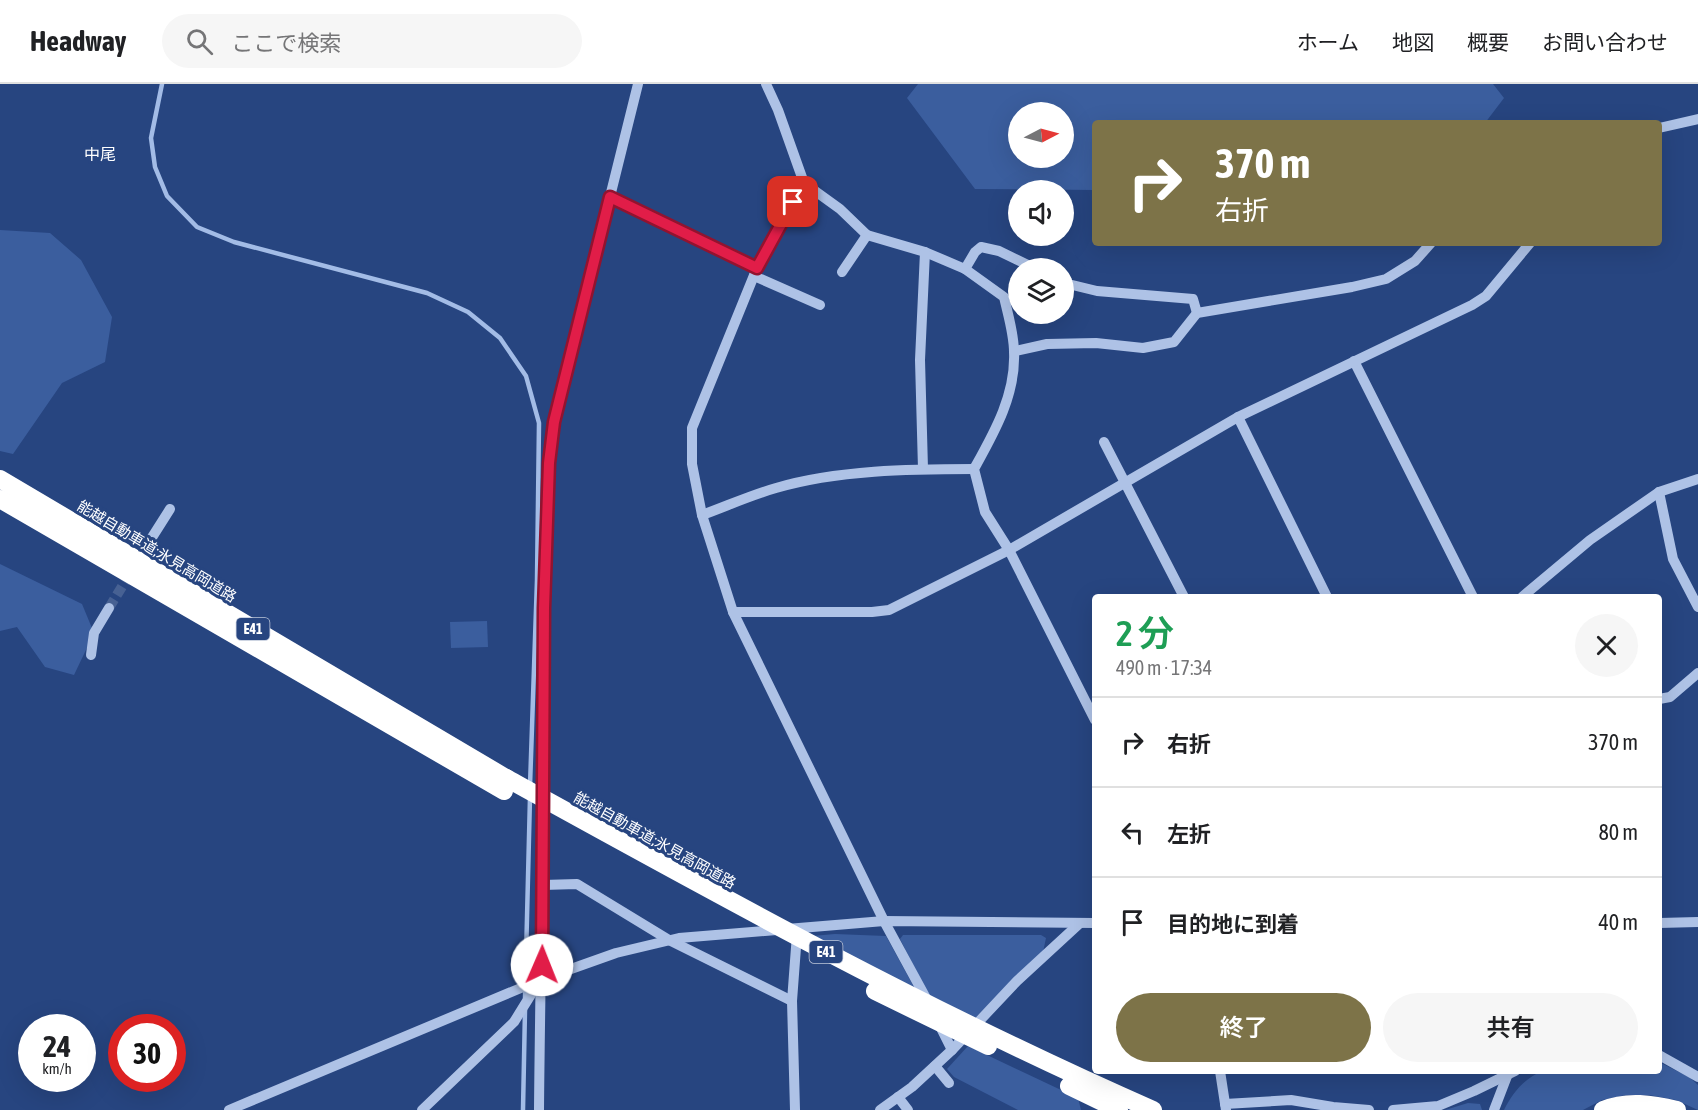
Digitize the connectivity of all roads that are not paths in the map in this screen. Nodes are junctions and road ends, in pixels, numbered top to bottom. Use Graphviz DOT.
graph roads {
  1 [pos="638,84"];
  2 [pos="766,84"];
  3 [pos="1698,119"];
  4 [pos="1662,127"];
  5 [pos="804,183"];
  6 [pos="610,197"];
  7 [pos="867,235"];
  8 [pos="1428,246"];
  9 [pos="1528,246"];
  10 [pos="925,252"];
  11 [pos="1013,258"];
  12 [pos="965,269"];
  13 [pos="755,272"];
  14 [pos="843,272"];
  15 [pos="1074,285"];
  16 [pos="820,305"];
  17 [pos="1197,313"];
  18 [pos="1015,351"];
  19 [pos="1354,362"];
  20 [pos="1238,417"];
  21 [pos="1104,442"];
  22 [pos="922,469"];
  23 [pos="974,469"];
  24 [pos="0,479"];
  25 [pos="1698,479"];
  26 [pos="1126,483"];
  27 [pos="1659,492"];
  28 [pos="0,500"];
  29 [pos="170,509"];
  30 [pos="702,514"];
  31 [pos="151,539"];
  32 [pos="1009,550"];
  33 [pos="1182,594"];
  34 [pos="1326,594"];
  35 [pos="1471,594"];
  36 [pos="1526,594"];
  37 [pos="1698,607"];
  38 [pos="109,608"];
  39 [pos="733,612"];
  40 [pos="91,655"];
  41 [pos="1698,673"];
  42 [pos="1662,698"];
  43 [pos="1092,714"];
  44 [pos="505,785"];
  45 [pos="543,885"];
  46 [pos="884,921"];
  47 [pos="1662,922"];
  48 [pos="1698,922"];
  49 [pos="1080,923"];
  50 [pos="1092,923"];
  51 [pos="798,928"];
  52 [pos="669,940"];
  53 [pos="540,980"];
  54 [pos="792,1001"];
  55 [pos="952,1050"];
  56 [pos="1662,1057"];
  57 [pos="934,1066"];
  58 [pos="1220,1074"];
  59 [pos="1506,1074"];
  60 [pos="1509,1074"];
  61 [pos="1698,1077"];
  62 [pos="949,1083"];
  63 [pos="898,1097"];
  64 [pos="1119,1102"];
  65 [pos="1226,1107"];
  66 [pos="228,1110"];
  67 [pos="422,1110"];
  68 [pos="539,1110"];
  69 [pos="795,1110"];
  70 [pos="880,1110"];
  71 [pos="908,1110"];
  72 [pos="1153,1110"];
  73 [pos="1162,1110"];
  74 [pos="1369,1110"];
  75 [pos="1393,1110"];
  76 [pos="1494,1110"];
  77 [pos="1603,1110"];
  78 [pos="1677,1110"];
  1 -- 6 [label="street"];
  2 -- 5 [label="street"];
  3 -- 4 [label="street"];
  5 -- 7 [label="street"];
  5 -- 13 [label="street"];
  6 -- 13 [label="street"];
  6 -- 45 [label="street"];
  7 -- 10 [label="street"];
  7 -- 14 [label="street"];
  8 -- 17 [label="street"];
  9 -- 19 [label="street"];
  10 -- 12 [label="street"];
  10 -- 22 [label="street"];
  11 -- 12 [label="street"];
  12 -- 18 [label="street"];
  13 -- 16 [label="street"];
  13 -- 30 [label="street"];
  15 -- 17 [label="street"];
  17 -- 18 [label="street"];
  18 -- 23 [label="street"];
  19 -- 20 [label="street"];
  19 -- 35 [label="street"];
  20 -- 26 [label="street"];
  20 -- 34 [label="street"];
  21 -- 26 [label="street"];
  22 -- 23 [label="street"];
  22 -- 30 [label="street"];
  23 -- 32 [label="street"];
  24 -- 44 [label="highway, 能越自動車道;氷見高岡道路 / E41"];
  25 -- 27 [label="street"];
  26 -- 32 [label="street"];
  26 -- 33 [label="street"];
  27 -- 36 [label="street"];
  27 -- 37 [label="street"];
  28 -- 44 [label="highway, 能越自動車道;氷見高岡道路 / E41"];
  29 -- 31 [label="street"];
  30 -- 39 [label="street"];
  32 -- 39 [label="street"];
  32 -- 43 [label="street"];
  38 -- 40 [label="street"];
  39 -- 46 [label="street"];
  41 -- 42 [label="street"];
  44 -- 64 [label="highway, 能越自動車道;氷見高岡道路 / E41, bridge"];
  45 -- 52 [label="street"];
  45 -- 53 [label="street"];
  46 -- 49 [label="street"];
  46 -- 51 [label="street"];
  46 -- 55 [label="street"];
  47 -- 48 [label="street"];
  49 -- 50 [label="street"];
  49 -- 55 [label="street"];
  51 -- 52 [label="street"];
  51 -- 54 [label="street"];
  52 -- 53 [label="street"];
  52 -- 54 [label="street"];
  53 -- 66 [label="street"];
  53 -- 67 [label="street"];
  53 -- 68 [label="street"];
  54 -- 69 [label="street"];
  55 -- 57 [label="street"];
  56 -- 61 [label="street"];
  57 -- 62 [label="street"];
  57 -- 63 [label="street"];
  58 -- 65 [label="street"];
  59 -- 75 [label="street"];
  60 -- 76 [label="street"];
  63 -- 70 [label="street"];
  63 -- 71 [label="street"];
  64 -- 72 [label="highway, 能越自動車道;氷見高岡道路 / E41, bridge"];
  64 -- 73 [label="highway, bridge"];
  65 -- 74 [label="street"];
  77 -- 78 [label="highway"];
}
